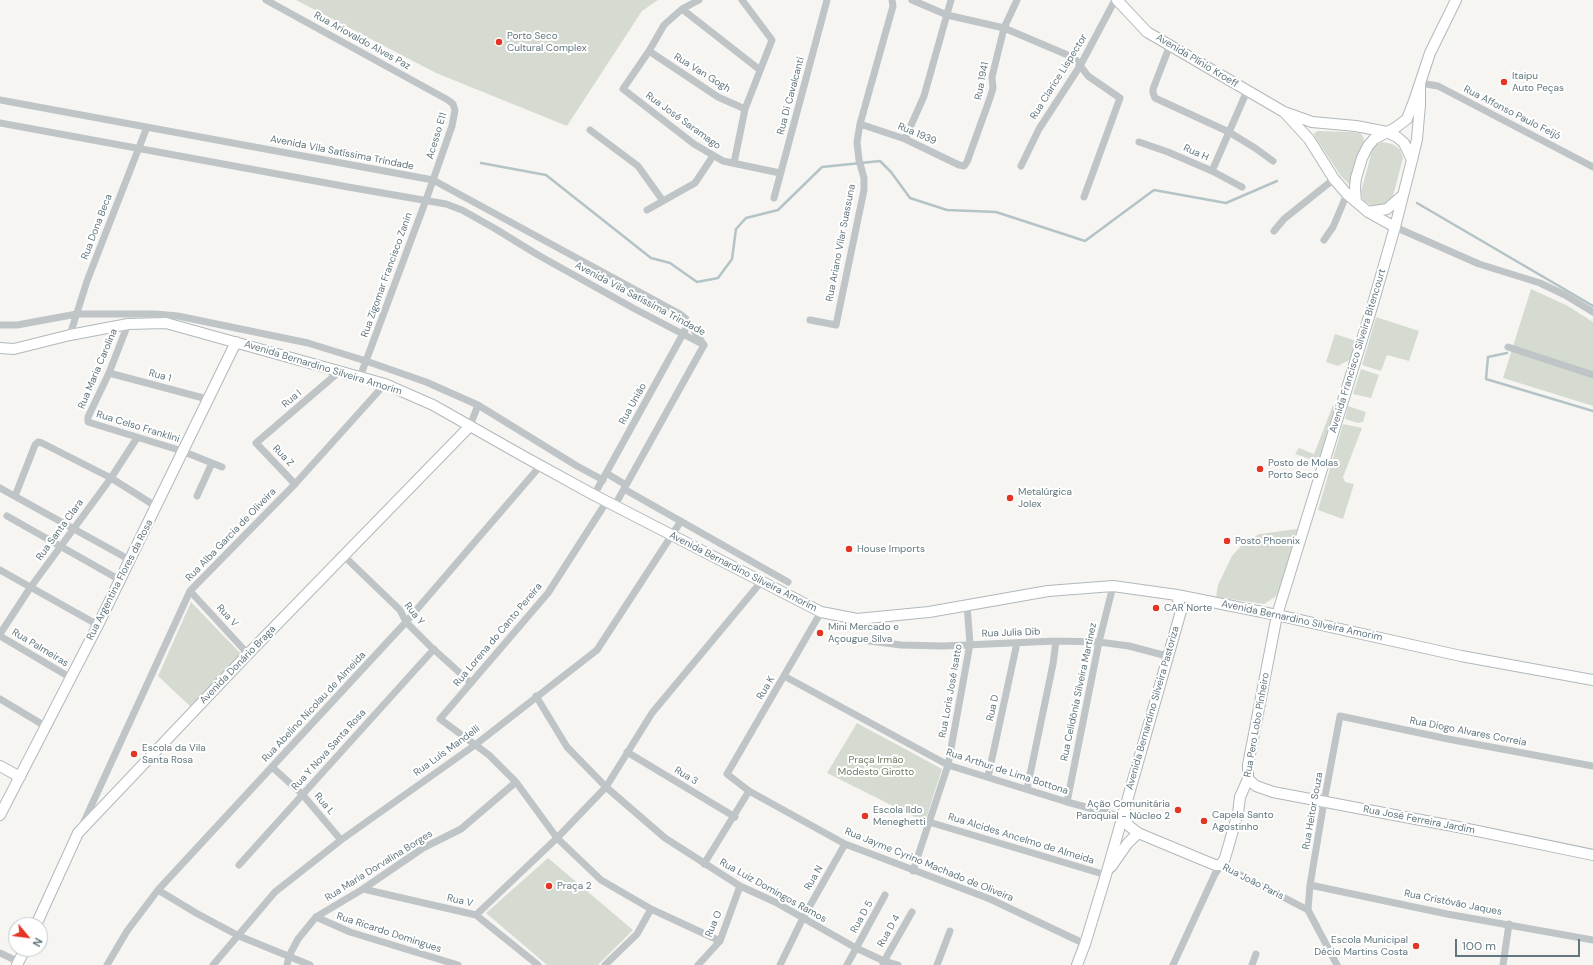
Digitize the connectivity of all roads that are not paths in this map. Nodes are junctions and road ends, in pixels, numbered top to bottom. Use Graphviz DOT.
graph roads {
  1 [pos="266,0"];
  2 [pos="699,0"];
  3 [pos="742,0"];
  4 [pos="827,0"];
  5 [pos="892,0"];
  6 [pos="912,0"];
  7 [pos="951,0"];
  8 [pos="1017,0"];
  9 [pos="1116,0"];
  10 [pos="1456,0"];
  11 [pos="682,9"];
  12 [pos="947,15"];
  13 [pos="1004,28"];
  14 [pos="1170,46"];
  15 [pos="649,51"];
  16 [pos="1080,66"];
  17 [pos="760,70"];
  18 [pos="1420,83"];
  19 [pos="1247,91"];
  20 [pos="1,100"];
  21 [pos="448,100"];
  22 [pos="0,108"];
  23 [pos="745,109"];
  24 [pos="1284,112"];
  25 [pos="0,123"];
  26 [pos="860,124"];
  27 [pos="147,127"];
  28 [pos="590,130"];
  29 [pos="1229,132"];
  30 [pos="1387,132"];
  31 [pos="904,139"];
  32 [pos="1139,142"];
  33 [pos="138,149"];
  34 [pos="713,156"];
  35 [pos="1412,160"];
  36 [pos="1272,161"];
  37 [pos="734,163"];
  38 [pos="964,166"];
  39 [pos="1021,166"];
  40 [pos="1593,167"];
  41 [pos="1212,171"];
  42 [pos="780,173"];
  43 [pos="1334,179"];
  44 [pos="433,180"];
  45 [pos="1242,187"];
  46 [pos="1347,194"];
  47 [pos="1404,194"];
  48 [pos="1084,197"];
  49 [pos="774,198"];
  50 [pos="426,200"];
  51 [pos="663,201"];
  52 [pos="1356,202"];
  53 [pos="647,210"];
  54 [pos="1368,212"];
  55 [pos="1395,227"];
  56 [pos="1274,231"];
  57 [pos="1324,240"];
  58 [pos="1593,312"];
  59 [pos="77,314"];
  60 [pos="810,320"];
  61 [pos="689,323"];
  62 [pos="128,324"];
  63 [pos="0,325"];
  64 [pos="684,334"];
  65 [pos="70,335"];
  66 [pos="236,342"];
  67 [pos="704,345"];
  68 [pos="1508,347"];
  69 [pos="0,348"];
  70 [pos="366,361"];
  71 [pos="340,371"];
  72 [pos="109,373"];
  73 [pos="1592,373"];
  74 [pos="360,377"];
  75 [pos="385,384"];
  76 [pos="207,399"];
  77 [pos="478,406"];
  78 [pos="88,422"];
  79 [pos="470,426"];
  80 [pos="137,438"];
  81 [pos="256,443"];
  82 [pos="182,451"];
  83 [pos="212,464"];
  84 [pos="541,465"];
  85 [pos="222,467"];
  86 [pos="605,477"];
  87 [pos="111,478"];
  88 [pos="295,484"];
  89 [pos="625,487"];
  90 [pos="0,488"];
  91 [pos="594,495"];
  92 [pos="15,496"];
  93 [pos="197,496"];
  94 [pos="611,503"];
  95 [pos="157,507"];
  96 [pos="7,516"];
  97 [pos="681,521"];
  98 [pos="73,529"];
  99 [pos="673,535"];
  100 [pos="60,547"];
  101 [pos="344,556"];
  102 [pos="130,560"];
  103 [pos="0,570"];
  104 [pos="120,580"];
  105 [pos="761,582"];
  106 [pos="788,582"];
  107 [pos="1112,586"];
  108 [pos="30,588"];
  109 [pos="190,591"];
  110 [pos="1177,595"];
  111 [pos="1201,600"];
  112 [pos="967,606"];
  113 [pos="1181,611"];
  114 [pos="821,612"];
  115 [pos="1277,615"];
  116 [pos="406,622"];
  117 [pos="98,625"];
  118 [pos="0,635"];
  119 [pos="854,639"];
  120 [pos="1056,642"];
  121 [pos="1099,642"];
  122 [pos="1017,643"];
  123 [pos="970,644"];
  124 [pos="434,649"];
  125 [pos="248,654"];
  126 [pos="1167,656"];
  127 [pos="784,676"];
  128 [pos="71,678"];
  129 [pos="1593,680"];
  130 [pos="470,682"];
  131 [pos="536,696"];
  132 [pos="0,699"];
  133 [pos="1340,716"];
  134 [pos="45,726"];
  135 [pos="475,745"];
  136 [pos="627,752"];
  137 [pos="948,765"];
  138 [pos="0,766"];
  139 [pos="1593,766"];
  140 [pos="272,767"];
  141 [pos="727,774"];
  142 [pos="20,777"];
  143 [pos="988,777"];
  144 [pos="516,782"];
  145 [pos="1252,783"];
  146 [pos="606,787"];
  147 [pos="1027,789"];
  148 [pos="749,791"];
  149 [pos="302,794"];
  150 [pos="1067,802"];
  151 [pos="1324,802"];
  152 [pos="0,815"];
  153 [pos="735,817"];
  154 [pos="1123,817"];
  155 [pos="930,822"];
  156 [pos="78,833"];
  157 [pos="1138,833"];
  158 [pos="557,838"];
  159 [pos="341,840"];
  160 [pos="845,844"];
  161 [pos="1593,854"];
  162 [pos="704,864"];
  163 [pos="239,865"];
  164 [pos="1221,865"];
  165 [pos="914,871"];
  166 [pos="1106,875"];
  167 [pos="1310,884"];
  168 [pos="740,886"];
  169 [pos="158,890"];
  170 [pos="362,890"];
  171 [pos="885,895"];
  172 [pos="651,909"];
  173 [pos="1308,910"];
  174 [pos="912,912"];
  175 [pos="476,915"];
  176 [pos="316,916"];
  177 [pos="40,917"];
  178 [pos="803,918"];
  179 [pos="1509,924"];
  180 [pos="950,931"];
  181 [pos="239,936"];
  182 [pos="1593,940"];
  183 [pos="720,941"];
  184 [pos="1086,944"];
  185 [pos="856,948"];
  186 [pos="0,953"];
  187 [pos="1256,954"];
  188 [pos="289,956"];
  189 [pos="18,963"];
  190 [pos="883,963"];
  191 [pos="107,965"];
  192 [pos="213,965"];
  193 [pos="287,965"];
  194 [pos="310,965"];
  195 [pos="458,965"];
  196 [pos="538,965"];
  197 [pos="605,965"];
  198 [pos="698,965"];
  199 [pos="780,965"];
  200 [pos="848,965"];
  201 [pos="898,965"];
  202 [pos="937,965"];
  203 [pos="1077,965"];
  204 [pos="1173,965"];
  205 [pos="1252,965"];
  206 [pos="1337,965"];
  207 [pos="1503,965"];
  1 -- 21 [label="street, Rua Ariovaldo Alves Paz"];
  2 -- 11 [label="street"];
  3 -- 17 [label="street"];
  4 -- 42 [label="street, Rua Di Cavalcanti"];
  5 -- 26 [label="street, Rua Ariano Vilar Suassuna"];
  6 -- 12 [label="street"];
  7 -- 12 [label="street"];
  8 -- 13 [label="street, Rua 1941"];
  9 -- 14 [label="main road, Avenida Plínio Kroeff"];
  9 -- 16 [label="street, Rua Clarice Lispector"];
  10 -- 18 [label="main road, Avenida Francisco Silveira Bitencourt"];
  11 -- 15 [label="street"];
  11 -- 17 [label="street"];
  12 -- 13 [label="street"];
  12 -- 31 [label="street"];
  13 -- 16 [label="street"];
  13 -- 38 [label="street, Rua 1941"];
  14 -- 19 [label="main road, Avenida Plínio Kroeff"];
  14 -- 29 [label="street"];
  15 -- 23 [label="street, Rua Van Gogh"];
  15 -- 34 [label="street, Rua José Saramago"];
  16 -- 39 [label="street, Rua Clarice Lispector"];
  16 -- 48 [label="street"];
  17 -- 23 [label="street"];
  18 -- 30 [label="main road, Avenida Francisco Silveira Bitencourt"];
  18 -- 35 [label="main road, Avenida Francisco Silveira Bitencourt"];
  18 -- 40 [label="street, Rua Affonso Paulo Feijó"];
  19 -- 24 [label="main road, Avenida Plínio Kroeff"];
  19 -- 29 [label="street"];
  20 -- 22 [label="street"];
  20 -- 27 [label="street, Avenida Vila Satíssima Trindade"];
  21 -- 44 [label="street, Acesso E11"];
  23 -- 37 [label="street"];
  24 -- 30 [label="main road, Avenida Plínio Kroeff"];
  24 -- 43 [label="main road, Avenida Plínio Kroeff"];
  25 -- 33 [label="street, Avenida Vila Satíssima Trindade"];
  26 -- 31 [label="street, Rua 1939"];
  26 -- 60 [label="street, Rua Ariano Vilar Suassuna"];
  27 -- 33 [label="street, Rua Dona Beca"];
  27 -- 44 [label="street, Avenida Vila Satíssima Trindade"];
  28 -- 51 [label="street"];
  29 -- 36 [label="street"];
  29 -- 41 [label="street"];
  30 -- 35 [label="main road, Avenida Plínio Kroeff"];
  30 -- 52 [label="main road"];
  31 -- 38 [label="street, Rua 1939"];
  32 -- 41 [label="street, Rua H"];
  33 -- 50 [label="street, Avenida Vila Satíssima Trindade"];
  33 -- 59 [label="street, Rua Dona Beca"];
  34 -- 37 [label="street, Rua José Saramago"];
  34 -- 51 [label="street"];
  35 -- 47 [label="main road, Avenida Francisco Silveira Bitencourt"];
  37 -- 42 [label="street, Rua José Saramago"];
  41 -- 45 [label="street, Rua H"];
  42 -- 49 [label="street, Rua Di Cavalcanti"];
  43 -- 46 [label="main road, Avenida Plínio Kroeff"];
  43 -- 56 [label="street"];
  44 -- 50 [label="street, Rua Zigomar Francisco Zanin"];
  44 -- 61 [label="street, Avenida Vila Satíssima Trindade"];
  46 -- 52 [label="main road, Avenida Plínio Kroeff"];
  46 -- 57 [label="street"];
  47 -- 54 [label="main road"];
  47 -- 55 [label="main road, Avenida Francisco Silveira Bitencourt"];
  50 -- 64 [label="street, Avenida Vila Satíssima Trindade"];
  50 -- 70 [label="street, Rua Zigomar Francisco Zanin"];
  51 -- 53 [label="street"];
  52 -- 54 [label="main road, Avenida Plínio Kroeff"];
  54 -- 55 [label="main road, Avenida Plínio Kroeff"];
  55 -- 58 [label="street"];
  55 -- 115 [label="main road, Avenida Francisco Silveira Bitencourt"];
  59 -- 63 [label="street"];
  59 -- 65 [label="street, Rua Dona Beca"];
  59 -- 70 [label="street"];
  61 -- 64 [label="street, Rua União"];
  61 -- 67 [label="street, Avenida Vila Satíssima Trindade"];
  62 -- 65 [label="main road, Avenida Bernardino Silveira Amorim"];
  62 -- 66 [label="main road, Avenida Bernardino Silveira Amorim"];
  62 -- 72 [label="street, Rua Maria Carolina"];
  64 -- 67 [label="street, Avenida Vila Satíssima Trindade"];
  64 -- 86 [label="street, Rua União"];
  65 -- 69 [label="main road, Avenida Bernardino Silveira Amorim"];
  66 -- 71 [label="main road, Avenida Bernardino Silveira Amorim"];
  66 -- 76 [label="main road, Rua Argentina Flores da Rosa"];
  67 -- 89 [label="street"];
  68 -- 73 [label="street"];
  70 -- 74 [label="street, Rua Zigomar Francisco Zanin"];
  70 -- 77 [label="street"];
  71 -- 74 [label="main road, Avenida Bernardino Silveira Amorim"];
  71 -- 81 [label="street, Rua I"];
  72 -- 76 [label="street, Rua 1"];
  72 -- 78 [label="street, Rua Maria Carolina"];
  74 -- 75 [label="main road, Avenida Bernardino Silveira Amorim"];
  75 -- 79 [label="main road, Avenida Bernardino Silveira Amorim"];
  75 -- 88 [label="street, Rua Alba Garcia de Oliveira"];
  76 -- 82 [label="main road, Rua Argentina Flores da Rosa"];
  77 -- 79 [label="street"];
  77 -- 86 [label="street"];
  78 -- 80 [label="street, Rua Celso Franklini"];
  79 -- 84 [label="main road, Avenida Bernardino Silveira Amorim"];
  79 -- 101 [label="main road, Avenida Donário Braga"];
  80 -- 82 [label="street, Rua Celso Franklini"];
  80 -- 87 [label="street, Rua Santa Clara"];
  81 -- 88 [label="street, Rua Z"];
  82 -- 83 [label="street"];
  82 -- 95 [label="main road, Rua Argentina Flores da Rosa"];
  83 -- 85 [label="street"];
  83 -- 93 [label="street"];
  84 -- 91 [label="main road, Avenida Bernardino Silveira Amorim"];
  84 -- 116 [label="street, Rua Abelino Nicolau de Almeida"];
  86 -- 89 [label="street"];
  86 -- 91 [label="street, Rua União"];
  87 -- 92 [label="street"];
  87 -- 95 [label="street"];
  87 -- 98 [label="street, Rua Santa Clara"];
  88 -- 109 [label="street, Rua Alba Garcia de Oliveira"];
  89 -- 94 [label="street"];
  89 -- 97 [label="street"];
  90 -- 92 [label="street"];
  91 -- 94 [label="main road, Avenida Bernardino Silveira Amorim"];
  92 -- 98 [label="street"];
  94 -- 99 [label="main road, Avenida Bernardino Silveira Amorim"];
  94 -- 130 [label="street, Rua Lorena do Canto Pereira"];
  95 -- 102 [label="main road, Rua Argentina Flores da Rosa"];
  96 -- 100 [label="street"];
  97 -- 99 [label="street, Rua Luís Mandelli"];
  97 -- 106 [label="street"];
  98 -- 100 [label="street, Rua Santa Clara"];
  98 -- 102 [label="street"];
  99 -- 105 [label="main road, Avenida Bernardino Silveira Amorim"];
  99 -- 131 [label="street, Rua Luís Mandelli"];
  100 -- 104 [label="street"];
  100 -- 108 [label="street, Rua Santa Clara"];
  101 -- 116 [label="street, Rua Y"];
  101 -- 125 [label="main road, Avenida Donário Braga"];
  102 -- 104 [label="main road, Rua Argentina Flores da Rosa"];
  103 -- 108 [label="street"];
  104 -- 117 [label="main road, Rua Argentina Flores da Rosa"];
  105 -- 114 [label="main road, Avenida Bernardino Silveira Amorim"];
  105 -- 136 [label="street"];
  107 -- 110 [label="main road, Avenida Bernardino Silveira Amorim"];
  107 -- 112 [label="main road, Avenida Bernardino Silveira Amorim"];
  107 -- 121 [label="street, Rua Celidônia Silveira Martinez"];
  108 -- 117 [label="street"];
  108 -- 118 [label="street, Rua Santa Clara"];
  109 -- 125 [label="street, Rua V"];
  109 -- 156 [label="street, Rua Alba Garcia de Oliveira"];
  110 -- 111 [label="main road, Avenida Bernardino Silveira Amorim"];
  110 -- 113 [label="main road"];
  111 -- 113 [label="main road"];
  111 -- 115 [label="main road, Avenida Bernardino Silveira Amorim"];
  112 -- 114 [label="main road, Avenida Bernardino Silveira Amorim"];
  112 -- 123 [label="street, Rua Loris José Isatto"];
  113 -- 126 [label="main road, Avenida Bernardino Silveira Pastoriza"];
  114 -- 127 [label="street, Rua K"];
  115 -- 129 [label="main road, Avenida Bernardino Silveira Amorim"];
  115 -- 145 [label="main road, Rua Pero Lobo Pinheiro"];
  116 -- 124 [label="street, Rua Y"];
  116 -- 140 [label="street, Rua Abelino Nicolau de Almeida"];
  117 -- 128 [label="main road, Rua Argentina Flores da Rosa"];
  118 -- 128 [label="street, Rua Palmeiras"];
  119 -- 123 [label="street, Rua Julia Dib"];
  120 -- 121 [label="street, Rua Julia Dib"];
  120 -- 122 [label="street, Rua Julia Dib"];
  120 -- 147 [label="street"];
  121 -- 126 [label="street, Rua Julia Dib"];
  121 -- 150 [label="street, Rua Celidônia Silveira Martinez"];
  122 -- 123 [label="street, Rua Julia Dib"];
  122 -- 143 [label="street, Rua D"];
  123 -- 137 [label="street, Rua Loris José Isatto"];
  124 -- 130 [label="street, Rua Y"];
  124 -- 149 [label="street, Rua Y Nova Santa Rosa"];
  125 -- 156 [label="main road, Avenida Donário Braga"];
  126 -- 154 [label="main road, Avenida Bernardino Silveira Pastoriza"];
  127 -- 137 [label="street, Rua Arthur de Lima Bottona"];
  127 -- 141 [label="street, Rua K"];
  128 -- 134 [label="main road, Rua Argentina Flores da Rosa"];
  130 -- 135 [label="street, Rua Lorena do Canto Pereira"];
  131 -- 135 [label="street, Rua Luís Mandelli"];
  131 -- 146 [label="street, Rua Luiz Domingos Ramos"];
  132 -- 134 [label="street"];
  133 -- 139 [label="street, Rua Diogo Alvares Correia"];
  133 -- 151 [label="street, Rua Heitor Souza"];
  134 -- 142 [label="main road, Rua Argentina Flores da Rosa"];
  135 -- 144 [label="street"];
  135 -- 159 [label="street, Rua Luís Mandelli"];
  136 -- 146 [label="street"];
  136 -- 153 [label="street, Rua 3"];
  137 -- 143 [label="street, Rua Arthur de Lima Bottona"];
  137 -- 155 [label="street, Rua Loris José Isatto"];
  138 -- 142 [label="main road"];
  140 -- 149 [label="street, Rua L"];
  140 -- 169 [label="street, Rua Abelino Nicolau de Almeida"];
  141 -- 148 [label="street, Rua Jayme Cyrino Machado de Oliveira"];
  142 -- 152 [label="main road, Rua Argentina Flores da Rosa"];
  143 -- 147 [label="street, Rua Arthur de Lima Bottona"];
  144 -- 158 [label="street"];
  144 -- 170 [label="street, Rua Maria Dorvalina Borges"];
  145 -- 151 [label="main road, Rua José Ferreira Jardim"];
  145 -- 164 [label="main road, Rua Pero Lobo Pinheiro"];
  146 -- 158 [label="street"];
  146 -- 162 [label="street, Rua Luiz Domingos Ramos"];
  147 -- 150 [label="street, Rua Arthur de Lima Bottona"];
  148 -- 153 [label="street"];
  148 -- 160 [label="street, Rua Jayme Cyrino Machado de Oliveira"];
  149 -- 159 [label="street, Rua L"];
  149 -- 163 [label="street, Rua Y Nova Santa Rosa"];
  150 -- 154 [label="street, Rua Arthur de Lima Bottona"];
  151 -- 161 [label="main road, Rua José Ferreira Jardim"];
  151 -- 167 [label="street, Rua Heitor Souza"];
  153 -- 162 [label="street"];
  154 -- 157 [label="main road, Rua João Paris"];
  154 -- 166 [label="main road, Avenida Bernardino Silveira Pastoriza"];
  155 -- 165 [label="street, Rua Loris José Isatto"];
  155 -- 166 [label="street, Rua Alcides Ancelmo de Almeida"];
  156 -- 177 [label="main road, Avenida Donário Braga"];
  157 -- 164 [label="main road, Rua João Paris"];
  157 -- 166 [label="main road, Avenida Bernardino Silveira Pastoriza"];
  158 -- 172 [label="street"];
  158 -- 175 [label="street"];
  159 -- 181 [label="street, Rua Luís Mandelli"];
  160 -- 165 [label="street, Rua Jayme Cyrino Machado de Oliveira"];
  160 -- 178 [label="street, Rua N"];
  162 -- 168 [label="street, Rua Luiz Domingos Ramos"];
  164 -- 173 [label="street, Rua João Paris"];
  164 -- 204 [label="street, Rua Pero Lobo Pinheiro"];
  165 -- 184 [label="street, Rua Jayme Cyrino Machado de Oliveira"];
  166 -- 184 [label="main road, Avenida Bernardino Silveira Pastoriza"];
  167 -- 173 [label="street, Rua Heitor Souza"];
  167 -- 179 [label="street, Rua Cristóvão Jaques"];
  168 -- 178 [label="street, Rua Luiz Domingos Ramos"];
  168 -- 183 [label="street, Rua O"];
  169 -- 181 [label="street"];
  169 -- 191 [label="street, Rua Abelino Nicolau de Almeida"];
  170 -- 175 [label="street, Rua V"];
  170 -- 176 [label="street, Rua Maria Dorvalina Borges"];
  171 -- 185 [label="street, Rua D 5"];
  172 -- 183 [label="street"];
  172 -- 197 [label="street"];
  173 -- 206 [label="street"];
  174 -- 190 [label="street, Rua D 4"];
  175 -- 196 [label="street, Rua V"];
  176 -- 188 [label="street, Rua Maria Dorvalina Borges"];
  176 -- 195 [label="street, Rua Ricardo Domingues"];
  178 -- 185 [label="street, Rua Luiz Domingos Ramos"];
  178 -- 199 [label="street, Rua N"];
  179 -- 182 [label="street, Rua Cristóvão Jaques"];
  179 -- 207 [label="street"];
  180 -- 202 [label="street"];
  181 -- 188 [label="street"];
  181 -- 192 [label="street, Rua Luís Mandelli"];
  183 -- 198 [label="street, Rua O"];
  184 -- 203 [label="main road, Avenida Bernardino Silveira Pastoriza"];
  185 -- 190 [label="street, Rua Luiz Domingos Ramos"];
  185 -- 200 [label="street, Rua D 5"];
  186 -- 189 [label="street"];
  187 -- 205 [label="street"];
  188 -- 193 [label="street, Rua Maria Dorvalina Borges"];
  188 -- 194 [label="street"];
  190 -- 201 [label="street, Rua Luiz Domingos Ramos"];
}
